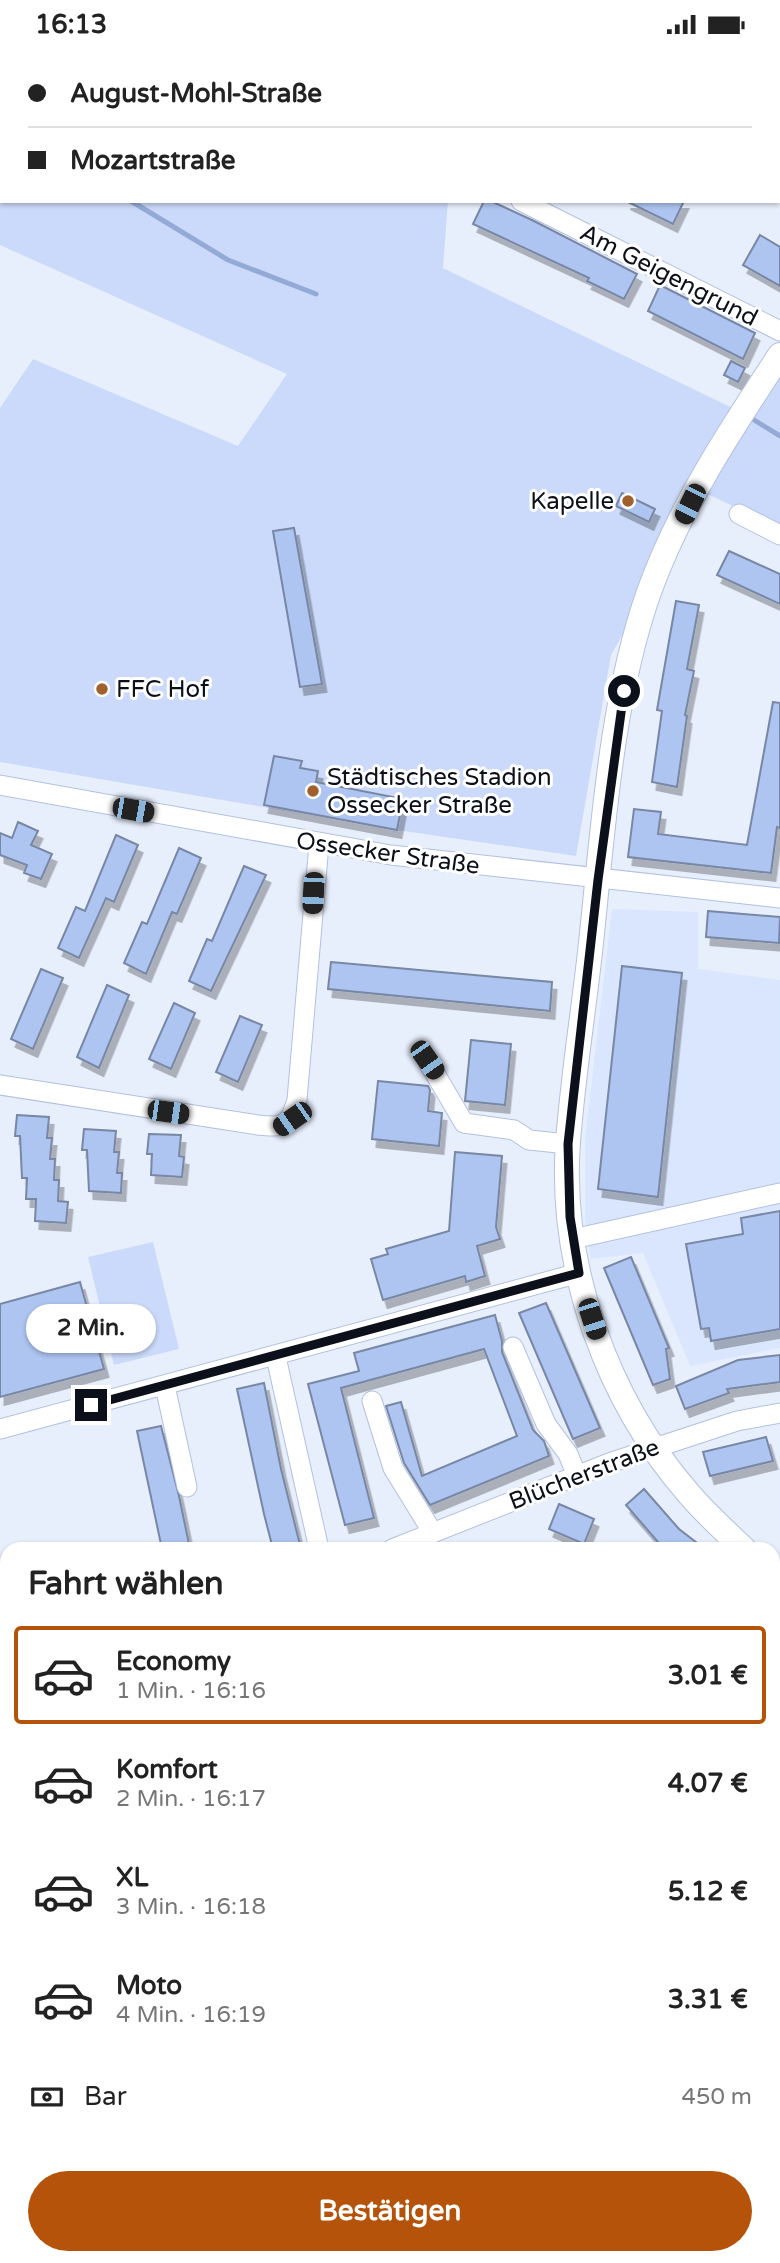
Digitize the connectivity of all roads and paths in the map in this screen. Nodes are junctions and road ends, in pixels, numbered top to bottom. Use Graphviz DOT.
graph roads {
  1 [pos="525,203"];
  2 [pos="780,331"];
  3 [pos="780,355"];
  4 [pos="739,515"];
  5 [pos="780,535"];
  6 [pos="0,785"];
  7 [pos="319,844"];
  8 [pos="598,880"];
  9 [pos="780,898"];
  10 [pos="427,1060"];
  11 [pos="0,1085"];
  12 [pos="568,1144"];
  13 [pos="780,1193"];
  14 [pos="573,1239"];
  15 [pos="579,1273"];
  16 [pos="513,1347"];
  17 [pos="276,1357"];
  18 [pos="165,1386"];
  19 [pos="372,1401"];
  20 [pos="780,1413"];
  21 [pos="0,1429"];
  22 [pos="653,1447"];
  23 [pos="577,1476"];
  24 [pos="187,1487"];
  25 [pos="433,1533"];
  26 [pos="317,1542"];
  27 [pos="410,1542"];
  28 [pos="737,1542"];
  1 -- 2 [label="street, Am Geigengrund"];
  3 -- 8 [label="main road"];
  4 -- 5 [label="street"];
  6 -- 7 [label="street, Ossecker Straße"];
  7 -- 8 [label="street, Ossecker Straße"];
  7 -- 11 [label="street"];
  8 -- 9 [label="street, Ossecker Straße"];
  8 -- 12 [label="main road"];
  10 -- 12 [label="street"];
  12 -- 14 [label="main road"];
  13 -- 14 [label="street"];
  14 -- 15 [label="main road"];
  15 -- 17 [label="street"];
  15 -- 22 [label="main road"];
  16 -- 23 [label="street"];
  17 -- 18 [label="street"];
  17 -- 26 [label="street"];
  18 -- 21 [label="street"];
  18 -- 24 [label="street"];
  19 -- 25 [label="street"];
  20 -- 22 [label="street, Blücherstraße"];
  22 -- 23 [label="street, Blücherstraße"];
  22 -- 28 [label="main road"];
  23 -- 25 [label="street, Blücherstraße"];
  25 -- 27 [label="street, Blücherstraße"];
}
